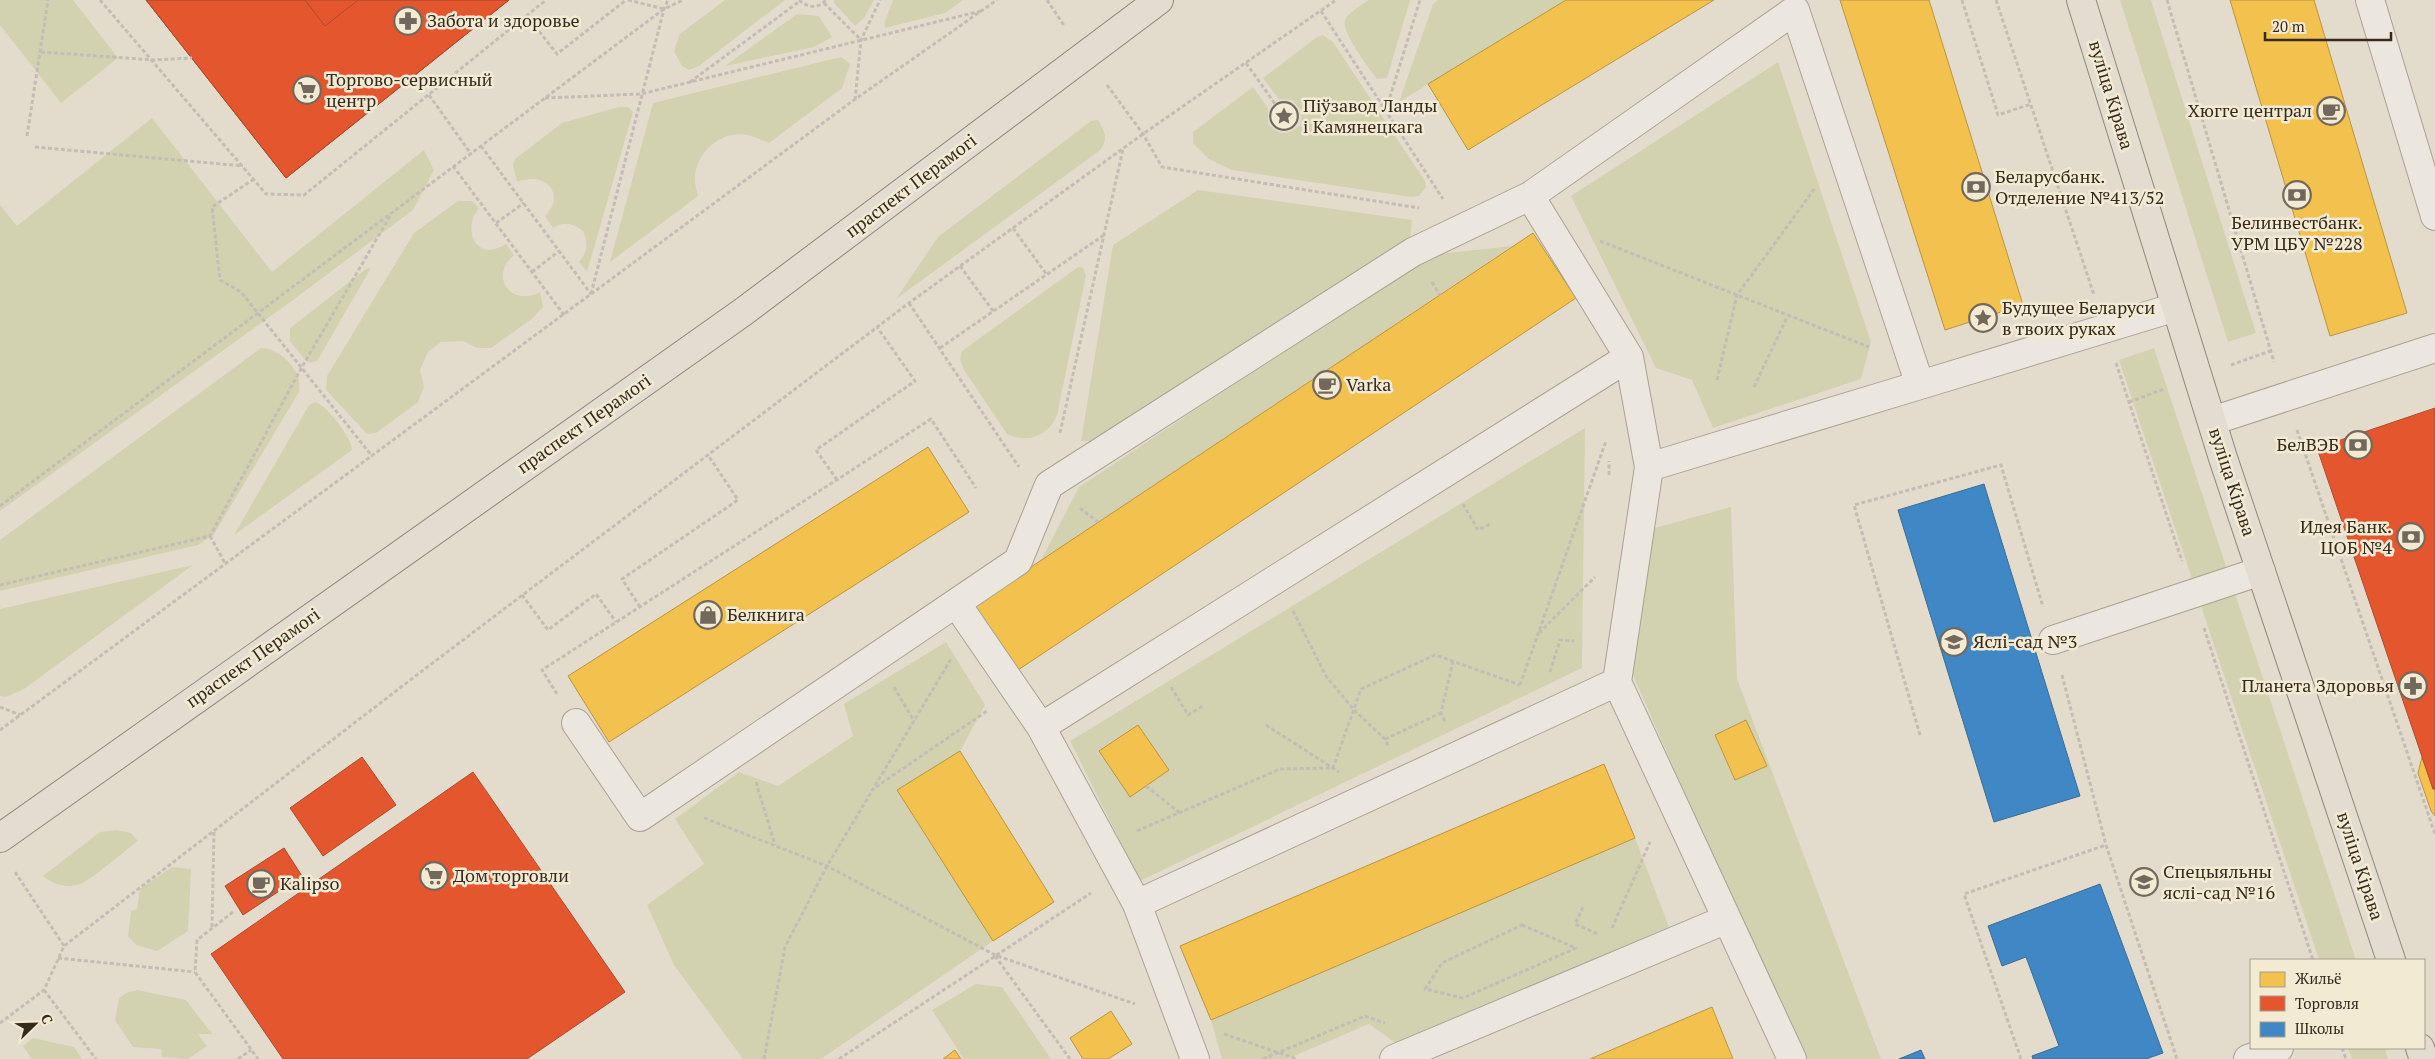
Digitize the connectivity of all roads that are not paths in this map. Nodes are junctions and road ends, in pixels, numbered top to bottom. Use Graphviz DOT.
graph roads {
  1 [pos="1159,0"];
  2 [pos="2081,0"];
  3 [pos="2370,0"];
  4 [pos="1530,196"];
  5 [pos="2435,216"];
  6 [pos="2176,307"];
  7 [pos="2435,348"];
  8 [pos="1629,357"];
  9 [pos="1917,374"];
  10 [pos="2212,421"];
  11 [pos="1649,467"];
  12 [pos="2261,571"];
  13 [pos="956,603"];
  14 [pos="2053,640"];
  15 [pos="1618,682"];
  16 [pos="576,723"];
  17 [pos="1040,727"];
  18 [pos="0,838"];
  19 [pos="1137,904"];
  20 [pos="1727,919"];
  21 [pos="2391,959"];
  22 [pos="2276,1049"];
  23 [pos="1195,1059"];
  24 [pos="1394,1059"];
  25 [pos="1792,1059"];
  26 [pos="2248,1059"];
  1 -- 18 [label="main road, праспект Перамогі"];
  2 -- 6 [label="main road, вуліца Кірава"];
  3 -- 5 [label="lane"];
  4 -- 8 [label="lane"];
  4 -- 9 [label="lane"];
  4 -- 13 [label="lane"];
  6 -- 9 [label="lane"];
  6 -- 10 [label="main road, вуліца Кірава"];
  7 -- 10 [label="lane"];
  8 -- 11 [label="lane"];
  8 -- 17 [label="lane"];
  9 -- 11 [label="lane"];
  10 -- 12 [label="main road, вуліца Кірава"];
  11 -- 15 [label="lane"];
  12 -- 14 [label="lane"];
  12 -- 21 [label="main road, вуліца Кірава"];
  13 -- 16 [label="lane"];
  13 -- 17 [label="lane"];
  15 -- 19 [label="lane"];
  15 -- 20 [label="lane"];
  17 -- 19 [label="lane"];
  19 -- 23 [label="lane"];
  20 -- 24 [label="lane"];
  20 -- 25 [label="lane"];
  22 -- 26 [label="lane"];
}
